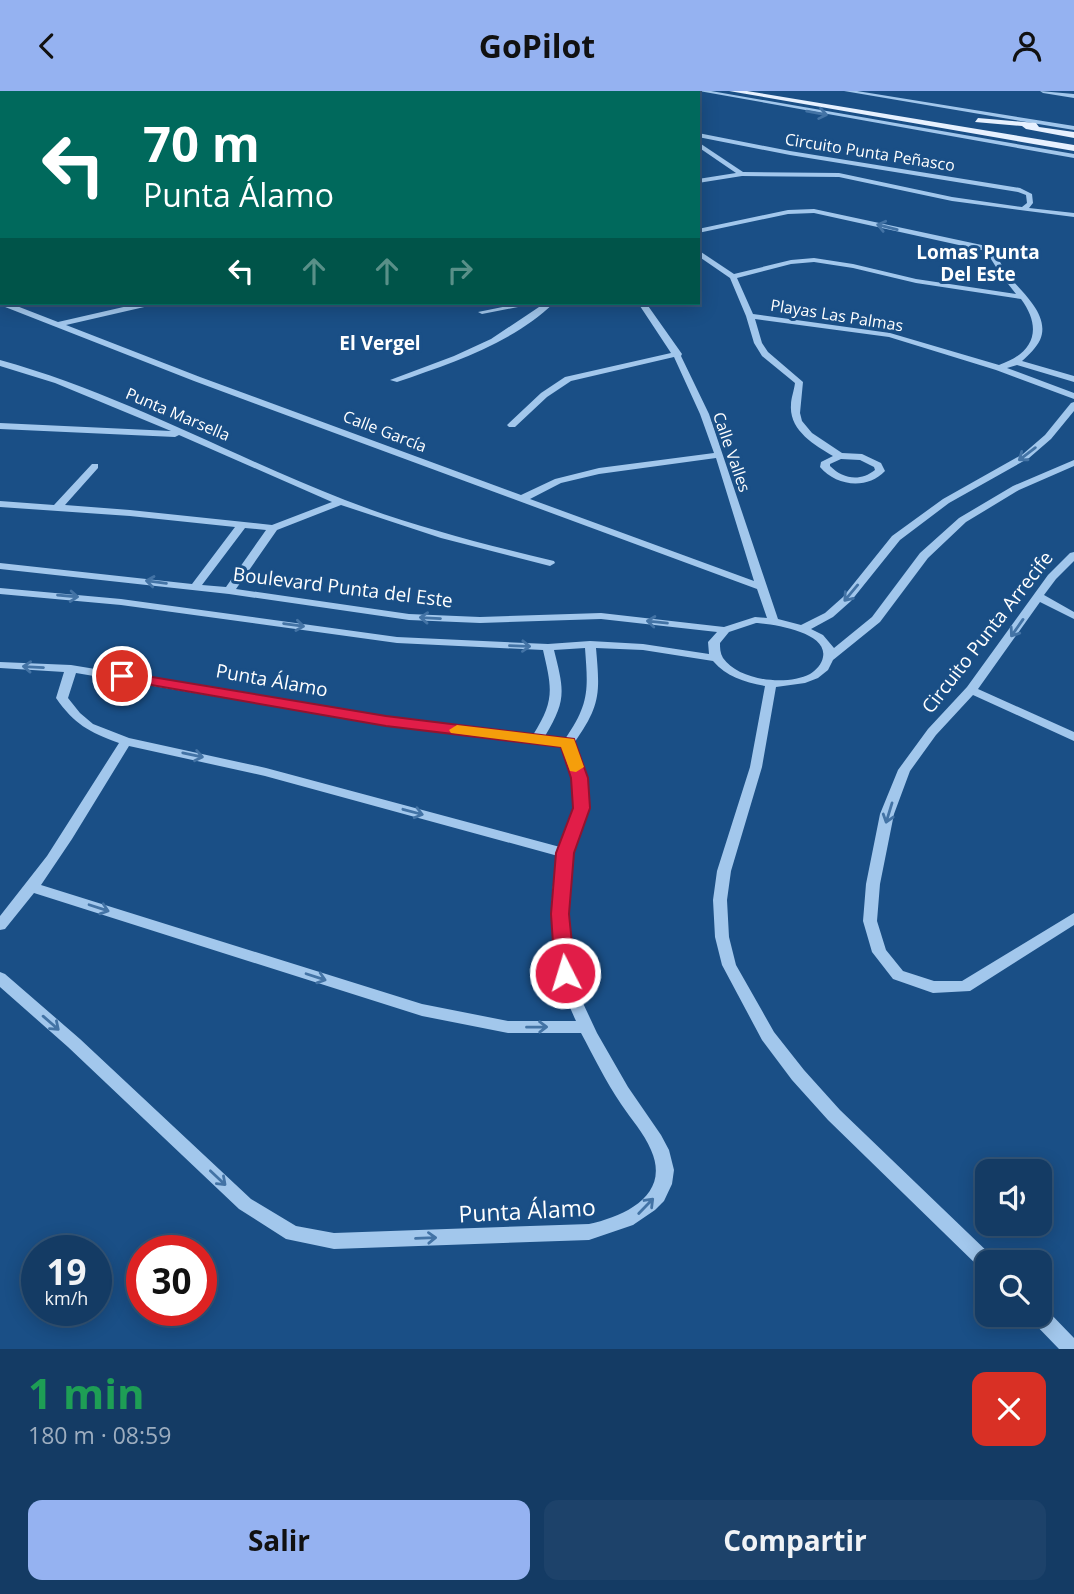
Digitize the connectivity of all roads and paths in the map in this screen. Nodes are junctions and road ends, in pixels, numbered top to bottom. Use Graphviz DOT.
graph roads {
  1 [pos="571,91"];
  2 [pos="586,91"];
  3 [pos="702,91"];
  4 [pos="733,91"];
  5 [pos="1043,91"];
  6 [pos="844,94"];
  7 [pos="1074,96"];
  8 [pos="828,97"];
  9 [pos="806,102"];
  10 [pos="876,103"];
  11 [pos="855,111"];
  12 [pos="978,120"];
  13 [pos="1074,128"];
  14 [pos="1074,135"];
  15 [pos="1001,136"];
  16 [pos="700,139"];
  17 [pos="700,141"];
  18 [pos="1074,148"];
  19 [pos="1050,152"];
  20 [pos="1074,156"];
  21 [pos="742,174"];
  22 [pos="700,181"];
  23 [pos="1030,203"];
  24 [pos="1024,209"];
  25 [pos="1074,210"];
  26 [pos="1074,215"];
  27 [pos="700,231"];
  28 [pos="700,252"];
  29 [pos="733,277"];
  30 [pos="1023,297"];
  31 [pos="7,305"];
  32 [pos="141,305"];
  33 [pos="522,305"];
  34 [pos="548,305"];
  35 [pos="643,305"];
  36 [pos="482,312"];
  37 [pos="750,316"];
  38 [pos="56,325"];
  39 [pos="678,354"];
  40 [pos="1017,362"];
  41 [pos="0,363"];
  42 [pos="999,368"];
  43 [pos="1074,379"];
  44 [pos="394,380"];
  45 [pos="1074,396"];
  46 [pos="1074,405"];
  47 [pos="512,425"];
  48 [pos="0,426"];
  49 [pos="183,435"];
  50 [pos="718,455"];
  51 [pos="840,456"];
  52 [pos="1074,463"];
  53 [pos="95,466"];
  54 [pos="521,499"];
  55 [pos="341,502"];
  56 [pos="0,504"];
  57 [pos="57,508"];
  58 [pos="242,525"];
  59 [pos="274,528"];
  60 [pos="1074,555"];
  61 [pos="550,562"];
  62 [pos="0,566"];
  63 [pos="195,587"];
  64 [pos="760,587"];
  65 [pos="0,591"];
  66 [pos="229,591"];
  67 [pos="1039,597"];
  68 [pos="1074,616"];
  69 [pos="773,620"];
  70 [pos="804,628"];
  71 [pos="725,630"];
  72 [pos="590,644"];
  73 [pos="548,647"];
  74 [pos="716,658"];
  75 [pos="828,659"];
  76 [pos="0,665"];
  77 [pos="71,669"];
  78 [pos="771,684"];
  79 [pos="971,690"];
  80 [pos="1074,737"];
  81 [pos="537,739"];
  82 [pos="126,741"];
  83 [pos="568,743"];
  84 [pos="565,853"];
  85 [pos="34,888"];
  86 [pos="1074,918"];
  87 [pos="0,925"];
  88 [pos="0,978"];
  89 [pos="587,1027"];
  90 [pos="975,1251"];
  91 [pos="1051,1327"];
  92 [pos="1072,1349"];
  1 -- 2 [label="street"];
  3 -- 19 [label="street, one-way"];
  4 -- 9 [label="main road"];
  5 -- 7 [label="street"];
  6 -- 10 [label="main road"];
  6 -- 13 [label="street"];
  8 -- 9 [label="main road"];
  9 -- 11 [label="main road"];
  10 -- 11 [label="main road"];
  10 -- 12 [label="main road"];
  11 -- 15 [label="main road"];
  12 -- 13 [label="main road"];
  12 -- 14 [label="main road"];
  15 -- 18 [label="main road"];
  15 -- 19 [label="main road"];
  16 -- 23 [label="street, Circuito Punta Peñasco"];
  17 -- 21 [label="street, Circuito Punta Peñasco"];
  19 -- 20 [label="street"];
  21 -- 22 [label="street, Circuito Punta Peñasco"];
  21 -- 24 [label="street, Circuito Punta Peñasco"];
  23 -- 24 [label="street"];
  23 -- 25 [label="street, Circuito Punta Peñasco"];
  24 -- 26 [label="street, Circuito Punta Peñasco"];
  30 -- 27 [label="street, one-way"];
  28 -- 29 [label="street"];
  29 -- 30 [label="street"];
  29 -- 37 [label="street"];
  30 -- 40 [label="street"];
  31 -- 38 [label="street, Calle García"];
  32 -- 38 [label="street"];
  33 -- 36 [label="street"];
  34 -- 44 [label="street"];
  35 -- 39 [label="street, Calle Valles"];
  37 -- 42 [label="street, Playas Las Palmas"];
  37 -- 51 [label="street"];
  38 -- 54 [label="street, Calle García"];
  39 -- 47 [label="street"];
  39 -- 50 [label="street, Calle Valles"];
  40 -- 42 [label="street"];
  40 -- 43 [label="street"];
  41 -- 49 [label="street, Punta Marsella"];
  42 -- 45 [label="street, Playas Las Palmas"];
  46 -- 70 [label="street, one-way"];
  48 -- 49 [label="street"];
  49 -- 55 [label="street, Punta Marsella"];
  50 -- 54 [label="street"];
  50 -- 64 [label="street, Calle Valles"];
  51 -- 51 [label="street"];
  52 -- 75 [label="street"];
  53 -- 57 [label="street"];
  54 -- 64 [label="street, Calle García"];
  55 -- 59 [label="street"];
  55 -- 61 [label="street, Punta Marsella"];
  56 -- 57 [label="street"];
  57 -- 58 [label="street"];
  58 -- 59 [label="street"];
  58 -- 63 [label="street"];
  59 -- 66 [label="street"];
  60 -- 67 [label="street, Circuito Punta Arrecife"];
  63 -- 62 [label="street, Boulevard Punta del Este, one-way"];
  63 -- 66 [label="street, Boulevard Punta del Este"];
  64 -- 69 [label="street, Calle Valles"];
  65 -- 73 [label="street, one-way"];
  71 -- 66 [label="street, Boulevard Punta del Este, one-way"];
  67 -- 68 [label="street"];
  67 -- 79 [label="street, Circuito Punta Arrecife, one-way"];
  69 -- 70 [label="street"];
  69 -- 71 [label="street"];
  70 -- 75 [label="street"];
  71 -- 74 [label="street"];
  72 -- 73 [label="street"];
  72 -- 74 [label="street"];
  72 -- 83 [label="street"];
  73 -- 81 [label="street"];
  74 -- 78 [label="street"];
  75 -- 78 [label="street"];
  77 -- 76 [label="street, Punta Álamo, one-way"];
  77 -- 81 [label="street, Punta Álamo"];
  77 -- 82 [label="street"];
  78 -- 90 [label="street"];
  79 -- 80 [label="street"];
  79 -- 86 [label="street, Circuito Punta Arrecife, one-way"];
  81 -- 83 [label="street, Punta Álamo"];
  82 -- 84 [label="street, one-way"];
  82 -- 85 [label="street"];
  83 -- 84 [label="street, Punta Álamo"];
  84 -- 89 [label="street, Punta Álamo"];
  85 -- 87 [label="street"];
  85 -- 89 [label="street, one-way"];
  88 -- 89 [label="street, Punta Álamo, one-way"];
  91 -- 92 [label="street"];
}
